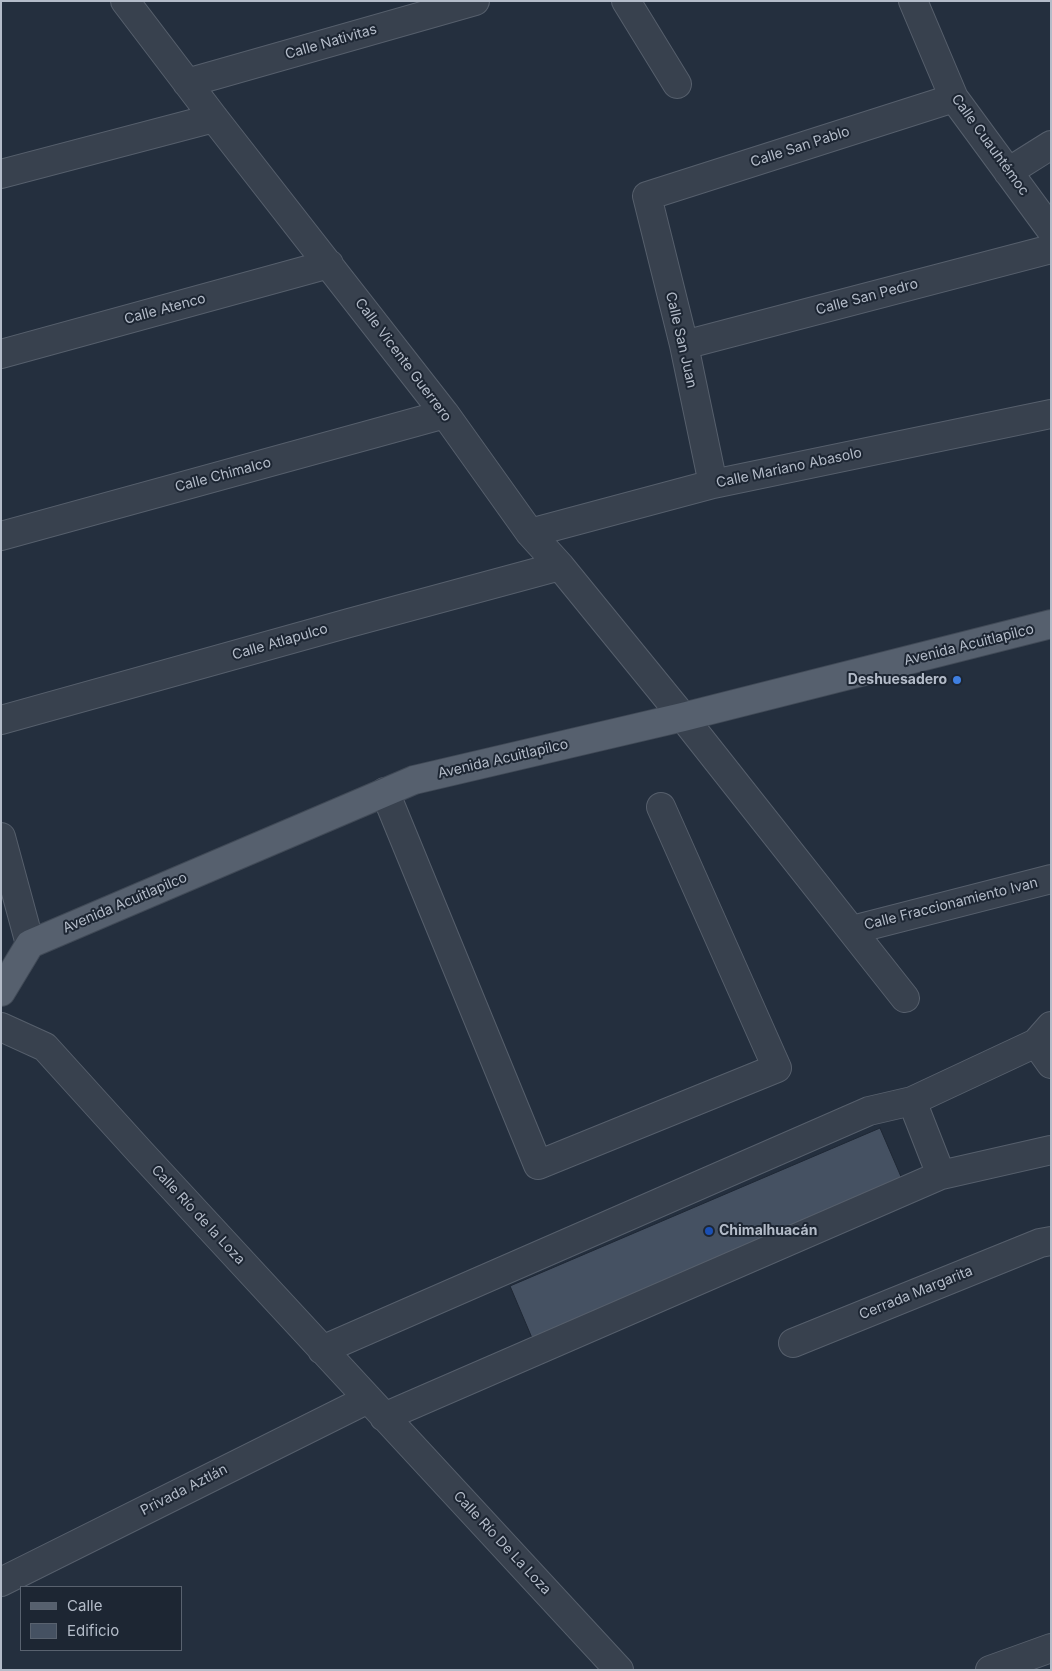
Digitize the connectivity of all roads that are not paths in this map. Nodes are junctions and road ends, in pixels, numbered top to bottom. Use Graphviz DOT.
graph roads {
  1 [pos="125,1"];
  2 [pos="475,1"];
  3 [pos="626,1"];
  4 [pos="913,1"];
  5 [pos="187,83"];
  6 [pos="677,84"];
  7 [pos="954,98"];
  8 [pos="214,118"];
  9 [pos="1051,145"];
  10 [pos="1008,172"];
  11 [pos="1,174"];
  12 [pos="647,196"];
  13 [pos="1051,230"];
  14 [pos="1051,248"];
  15 [pos="329,264"];
  16 [pos="684,345"];
  17 [pos="1,354"];
  18 [pos="444,414"];
  19 [pos="1051,414"];
  20 [pos="713,484"];
  21 [pos="530,534"];
  22 [pos="1,536"];
  23 [pos="560,566"];
  24 [pos="1051,624"];
  25 [pos="683,717"];
  26 [pos="1,720"];
  27 [pos="385,792"];
  28 [pos="661,807"];
  29 [pos="1,838"];
  30 [pos="1051,879"];
  31 [pos="852,930"];
  32 [pos="30,944"];
  33 [pos="1,992"];
  34 [pos="905,998"];
  35 [pos="1,1027"];
  36 [pos="1046,1044"];
  37 [pos="912,1101"];
  38 [pos="1051,1150"];
  39 [pos="941,1175"];
  40 [pos="1045,1242"];
  41 [pos="793,1343"];
  42 [pos="322,1350"];
  43 [pos="376,1408"];
  44 [pos="1,1582"];
  45 [pos="1051,1648"];
  46 [pos="619,1670"];
  47 [pos="990,1670"];
  1 -- 5 [label="street, Calle Vicente Guerrero"];
  2 -- 5 [label="street, Calle Nativitas"];
  3 -- 6 [label="street"];
  4 -- 7 [label="street, Calle Cuauhtémoc"];
  5 -- 8 [label="street, Calle Vicente Guerrero"];
  7 -- 10 [label="street, Calle Cuauhtémoc"];
  7 -- 12 [label="street, Calle San Pablo"];
  8 -- 11 [label="street"];
  8 -- 15 [label="street, Calle Vicente Guerrero"];
  9 -- 10 [label="street"];
  10 -- 13 [label="street, Calle Cuauhtémoc"];
  12 -- 16 [label="street, Calle San Juan"];
  14 -- 16 [label="street, Calle San Pedro"];
  15 -- 17 [label="street, Calle Atenco"];
  15 -- 18 [label="street, Calle Vicente Guerrero"];
  16 -- 20 [label="street, Calle San Juan"];
  18 -- 21 [label="street, Calle Vicente Guerrero"];
  18 -- 22 [label="street, Calle Chimalco"];
  19 -- 20 [label="street, Calle Mariano Abasolo"];
  20 -- 21 [label="street, Calle Mariano Abasolo"];
  21 -- 23 [label="street, Calle Vicente Guerrero"];
  23 -- 25 [label="street, Calle Vicente Guerrero"];
  23 -- 26 [label="street, Calle Atlapulco"];
  24 -- 25 [label="main road, Avenida Acuitlapilco"];
  25 -- 27 [label="main road, Avenida Acuitlapilco"];
  25 -- 31 [label="street, Calle Vicente Guerrero"];
  27 -- 28 [label="street"];
  27 -- 32 [label="main road, Avenida Acuitlapilco"];
  29 -- 32 [label="street"];
  30 -- 31 [label="street, Calle Fraccionamiento Ivan"];
  31 -- 34 [label="street, Calle Vicente Guerrero"];
  32 -- 33 [label="main road"];
  35 -- 42 [label="street, Calle Río de la Loza"];
  36 -- 37 [label="street"];
  37 -- 39 [label="street"];
  37 -- 42 [label="street"];
  38 -- 39 [label="street, Privada Aztlán"];
  39 -- 43 [label="street, Privada Aztlán"];
  40 -- 41 [label="street, Cerrada Margarita"];
  42 -- 43 [label="street, Calle Río de la Loza"];
  43 -- 44 [label="street, Privada Aztlán"];
  43 -- 46 [label="street, Calle Río De La Loza"];
  45 -- 47 [label="street"];
}
